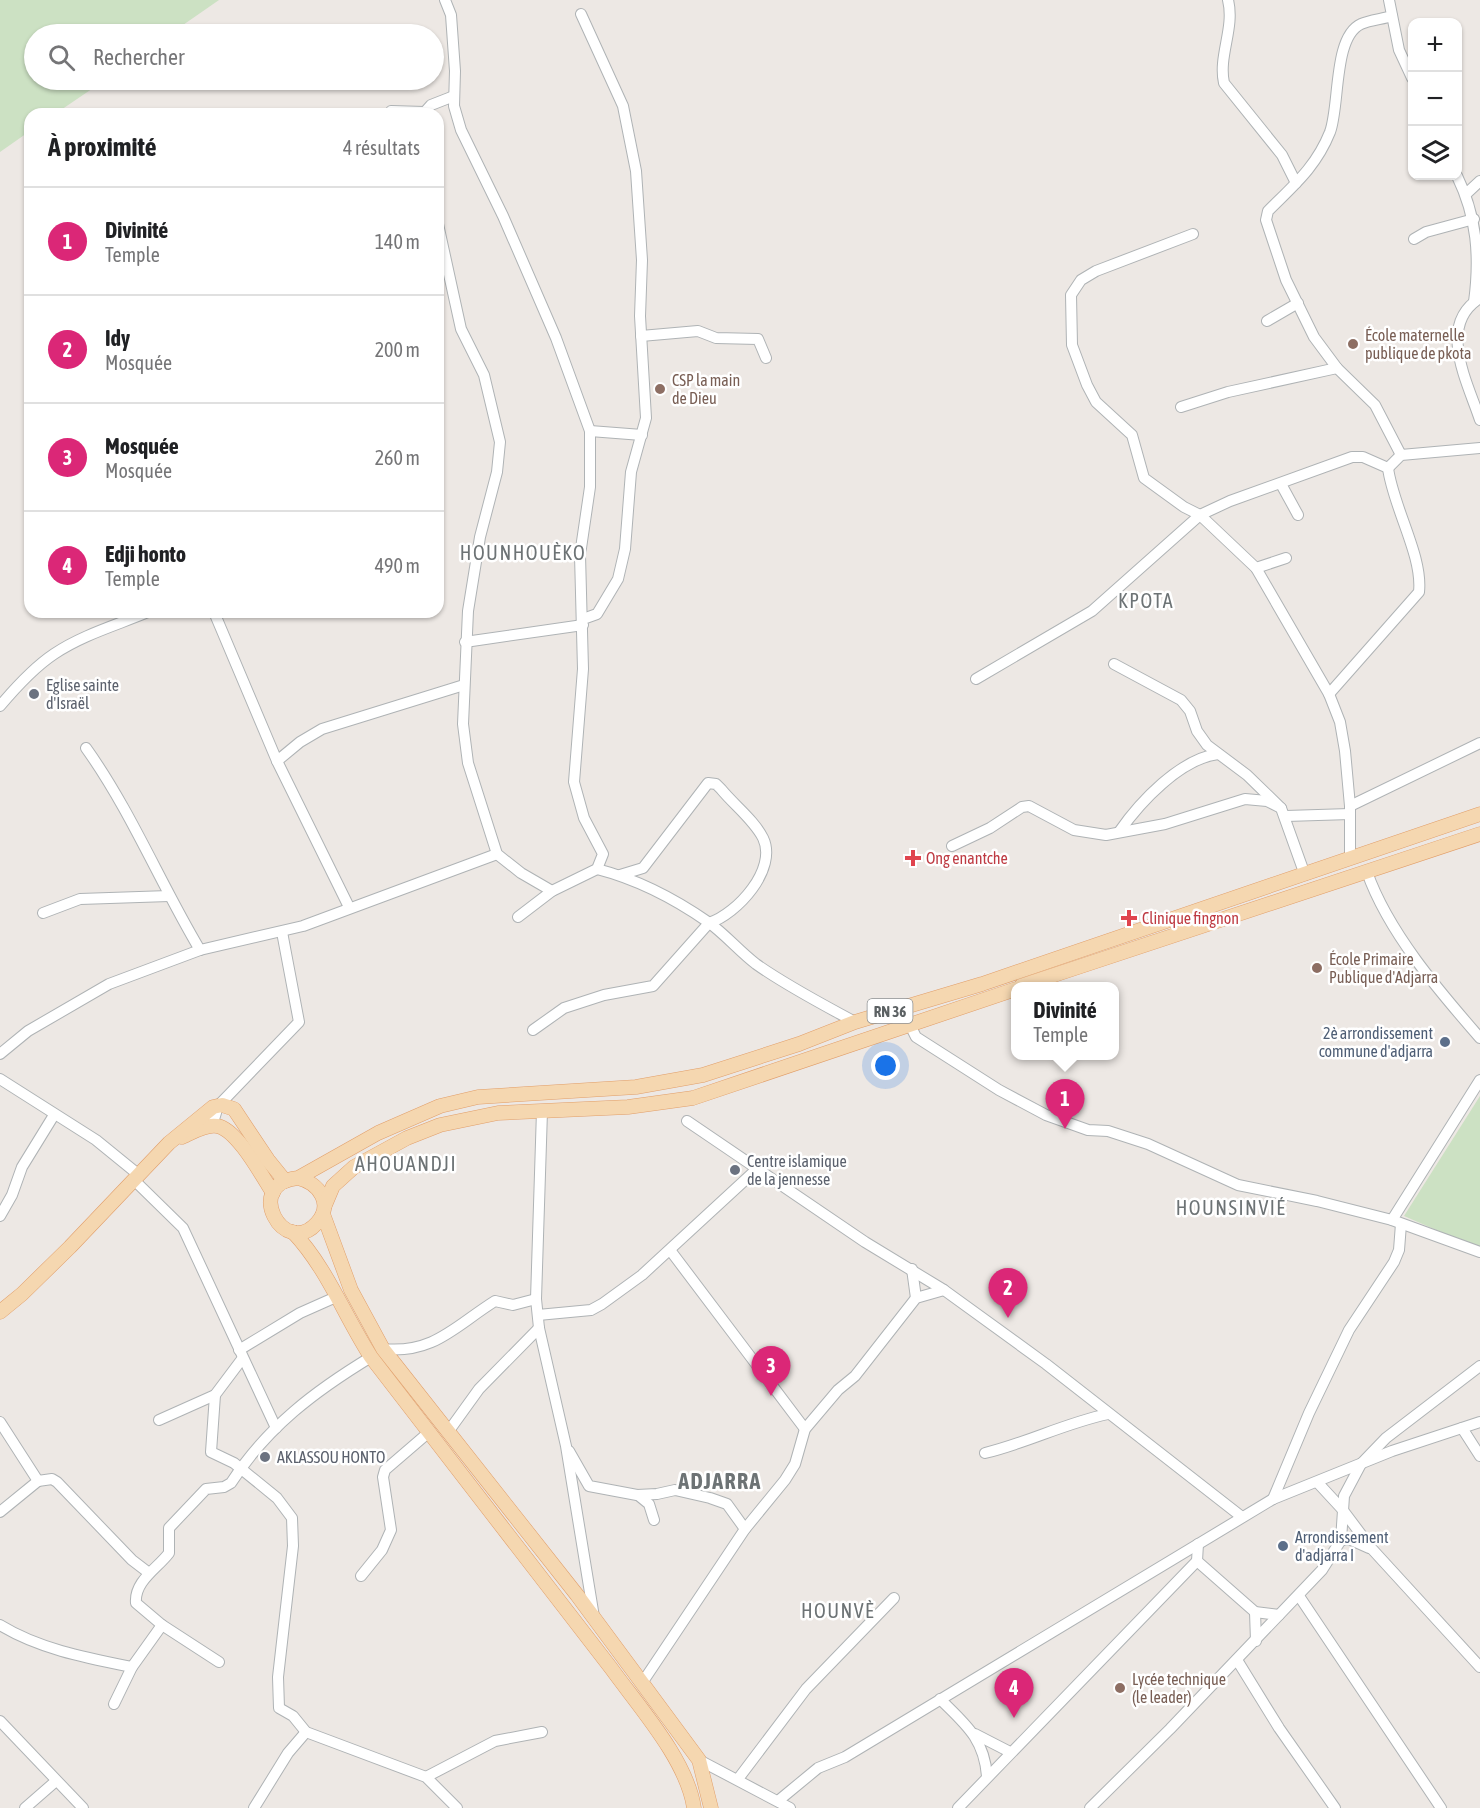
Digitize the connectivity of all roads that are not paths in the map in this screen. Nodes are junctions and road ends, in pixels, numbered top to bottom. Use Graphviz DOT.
graph roads {
  1 [pos="445,0"];
  2 [pos="1228,0"];
  3 [pos="1389,0"];
  4 [pos="581,14"];
  5 [pos="1392,16"];
  6 [pos="1410,72"];
  7 [pos="454,96"];
  8 [pos="428,108"];
  9 [pos="1460,180"];
  10 [pos="1480,181"];
  11 [pos="1296,183"];
  12 [pos="1466,194"];
  13 [pos="1474,219"];
  14 [pos="1193,234"];
  15 [pos="1414,239"];
  16 [pos="444,251"];
  17 [pos="1477,300"];
  18 [pos="1298,303"];
  19 [pos="1267,321"];
  20 [pos="641,336"];
  21 [pos="766,358"];
  22 [pos="1337,368"];
  23 [pos="1181,407"];
  24 [pos="1480,420"];
  25 [pos="590,431"];
  26 [pos="642,435"];
  27 [pos="1480,448"];
  28 [pos="1401,455"];
  29 [pos="1388,468"];
  30 [pos="1281,484"];
  31 [pos="1200,515"];
  32 [pos="1298,515"];
  33 [pos="1286,558"];
  34 [pos="1256,568"];
  35 [pos="134,618"];
  36 [pos="217,618"];
  37 [pos="583,622"];
  38 [pos="465,642"];
  39 [pos="1114,664"];
  40 [pos="976,679"];
  41 [pos="464,685"];
  42 [pos="1329,694"];
  43 [pos="0,706"];
  44 [pos="1480,743"];
  45 [pos="86,748"];
  46 [pos="1218,754"];
  47 [pos="277,761"];
  48 [pos="1350,810"];
  49 [pos="1284,812"];
  50 [pos="1480,814"];
  51 [pos="1119,832"];
  52 [pos="1480,834"];
  53 [pos="952,846"];
  54 [pos="497,854"];
  55 [pos="1350,858"];
  56 [pos="597,868"];
  57 [pos="1367,872"];
  58 [pos="620,874"];
  59 [pos="1305,874"];
  60 [pos="552,891"];
  61 [pos="169,896"];
  62 [pos="349,907"];
  63 [pos="43,913"];
  64 [pos="518,917"];
  65 [pos="709,923"];
  66 [pos="282,932"];
  67 [pos="200,950"];
  68 [pos="1036,982"];
  69 [pos="1011,990"];
  70 [pos="855,1022"];
  71 [pos="910,1025"];
  72 [pos="534,1030"];
  73 [pos="1480,1038"];
  74 [pos="0,1054"];
  75 [pos="0,1079"];
  76 [pos="1480,1080"];
  77 [pos="218,1106"];
  78 [pos="542,1111"];
  79 [pos="54,1115"];
  80 [pos="687,1121"];
  81 [pos="212,1126"];
  82 [pos="169,1143"];
  83 [pos="757,1169"];
  84 [pos="137,1177"];
  85 [pos="292,1179"];
  86 [pos="273,1193"];
  87 [pos="324,1211"];
  88 [pos="0,1216"];
  89 [pos="1397,1222"];
  90 [pos="293,1232"];
  91 [pos="670,1250"];
  92 [pos="1480,1252"];
  93 [pos="912,1269"];
  94 [pos="944,1290"];
  95 [pos="336,1297"];
  96 [pos="916,1298"];
  97 [pos="536,1299"];
  98 [pos="0,1312"];
  99 [pos="538,1315"];
  100 [pos="539,1328"];
  101 [pos="383,1349"];
  102 [pos="241,1355"];
  103 [pos="371,1357"];
  104 [pos="1480,1366"];
  105 [pos="215,1395"];
  106 [pos="1107,1414"];
  107 [pos="159,1420"];
  108 [pos="0,1422"];
  109 [pos="1480,1422"];
  110 [pos="276,1428"];
  111 [pos="1462,1428"];
  112 [pos="805,1429"];
  113 [pos="448,1432"];
  114 [pos="428,1433"];
  115 [pos="566,1446"];
  116 [pos="985,1453"];
  117 [pos="1480,1456"];
  118 [pos="1361,1464"];
  119 [pos="241,1468"];
  120 [pos="38,1481"];
  121 [pos="1318,1483"];
  122 [pos="637,1495"];
  123 [pos="1273,1499"];
  124 [pos="1342,1509"];
  125 [pos="0,1512"];
  126 [pos="1242,1517"];
  127 [pos="654,1520"];
  128 [pos="745,1529"];
  129 [pos="1341,1540"];
  130 [pos="1198,1544"];
  131 [pos="1372,1549"];
  132 [pos="1197,1561"];
  133 [pos="149,1573"];
  134 [pos="362,1576"];
  135 [pos="1299,1596"];
  136 [pos="894,1598"];
  137 [pos="1254,1612"];
  138 [pos="1280,1615"];
  139 [pos="594,1618"];
  140 [pos="0,1625"];
  141 [pos="162,1625"];
  142 [pos="1256,1641"];
  143 [pos="1237,1660"];
  144 [pos="219,1662"];
  145 [pos="132,1667"];
  146 [pos="1480,1667"];
  147 [pos="642,1683"];
  148 [pos="940,1699"];
  149 [pos="114,1704"];
  150 [pos="0,1721"];
  151 [pos="306,1732"];
  152 [pos="542,1732"];
  153 [pos="975,1734"];
  154 [pos="1010,1752"];
  155 [pos="699,1760"];
  156 [pos="426,1776"];
  157 [pos="987,1776"];
  158 [pos="738,1779"];
  159 [pos="56,1781"];
  160 [pos="778,1801"];
  161 [pos="25,1808"];
  162 [pos="83,1808"];
  163 [pos="254,1808"];
  164 [pos="457,1808"];
  165 [pos="694,1808"];
  166 [pos="711,1808"];
  167 [pos="790,1808"];
  168 [pos="958,1808"];
  169 [pos="1090,1808"];
  170 [pos="1335,1808"];
  171 [pos="1441,1808"];
  1 -- 7 [label="street"];
  2 -- 11 [label="street"];
  3 -- 5 [label="street"];
  4 -- 20 [label="street"];
  5 -- 6 [label="street"];
  5 -- 11 [label="street"];
  7 -- 8 [label="street"];
  7 -- 25 [label="street"];
  9 -- 12 [label="street"];
  10 -- 12 [label="street"];
  11 -- 18 [label="street"];
  12 -- 13 [label="street"];
  13 -- 15 [label="street"];
  13 -- 17 [label="street"];
  14 -- 31 [label="street"];
  16 -- 38 [label="street"];
  17 -- 24 [label="street"];
  18 -- 19 [label="street"];
  18 -- 22 [label="street"];
  20 -- 21 [label="street"];
  20 -- 26 [label="street"];
  22 -- 23 [label="street"];
  22 -- 28 [label="street"];
  25 -- 26 [label="street"];
  25 -- 37 [label="street"];
  26 -- 37 [label="street"];
  27 -- 28 [label="street"];
  28 -- 29 [label="street"];
  29 -- 30 [label="street"];
  29 -- 42 [label="street"];
  30 -- 31 [label="street"];
  30 -- 32 [label="street"];
  31 -- 34 [label="street"];
  31 -- 40 [label="street"];
  33 -- 34 [label="street"];
  34 -- 42 [label="street"];
  35 -- 43 [label="street"];
  36 -- 47 [label="street"];
  37 -- 38 [label="street"];
  37 -- 56 [label="street"];
  38 -- 41 [label="street"];
  39 -- 46 [label="street"];
  41 -- 47 [label="street"];
  41 -- 54 [label="street"];
  42 -- 48 [label="street"];
  44 -- 48 [label="street"];
  45 -- 61 [label="street"];
  46 -- 49 [label="street"];
  46 -- 51 [label="street"];
  47 -- 62 [label="street"];
  48 -- 49 [label="street"];
  48 -- 55 [label="street"];
  49 -- 51 [label="street"];
  49 -- 59 [label="street"];
  50 -- 55 [label="main road, RN 36"];
  51 -- 53 [label="street"];
  52 -- 57 [label="main road"];
  54 -- 60 [label="street"];
  54 -- 62 [label="street"];
  55 -- 59 [label="main road, RN 36"];
  56 -- 58 [label="street"];
  56 -- 60 [label="street"];
  57 -- 68 [label="main road"];
  57 -- 73 [label="street"];
  58 -- 65 [label="street"];
  58 -- 65 [label="street"];
  59 -- 70 [label="main road, RN 36"];
  60 -- 64 [label="street"];
  61 -- 63 [label="street"];
  61 -- 67 [label="street"];
  62 -- 66 [label="street"];
  65 -- 70 [label="street"];
  65 -- 72 [label="street"];
  66 -- 67 [label="street"];
  66 -- 77 [label="street"];
  67 -- 74 [label="street"];
  69 -- 71 [label="main road, RN 36"];
  70 -- 85 [label="main road, RN 36"];
  71 -- 78 [label="main road, RN 36"];
  71 -- 89 [label="street"];
  75 -- 79 [label="street"];
  76 -- 89 [label="street"];
  77 -- 81 [label="street"];
  77 -- 82 [label="main road"];
  77 -- 85 [label="main road"];
  78 -- 87 [label="main road, RN 36"];
  78 -- 97 [label="street"];
  79 -- 84 [label="street"];
  79 -- 88 [label="street"];
  80 -- 83 [label="street"];
  81 -- 82 [label="main road"];
  81 -- 86 [label="main road"];
  82 -- 84 [label="main road"];
  83 -- 91 [label="street"];
  83 -- 93 [label="street"];
  84 -- 98 [label="main road"];
  84 -- 102 [label="street"];
  85 -- 86 [label="main road"];
  85 -- 87 [label="main road"];
  86 -- 90 [label="main road"];
  87 -- 90 [label="main road"];
  87 -- 101 [label="main road"];
  89 -- 92 [label="street"];
  89 -- 123 [label="street"];
  90 -- 95 [label="main road"];
  91 -- 99 [label="street"];
  91 -- 112 [label="street"];
  93 -- 94 [label="street"];
  93 -- 96 [label="street"];
  94 -- 96 [label="street"];
  94 -- 106 [label="street"];
  95 -- 102 [label="street"];
  95 -- 103 [label="main road"];
  96 -- 112 [label="street"];
  97 -- 99 [label="street"];
  97 -- 101 [label="street"];
  99 -- 100 [label="street"];
  100 -- 113 [label="street"];
  100 -- 115 [label="street"];
  101 -- 113 [label="main road"];
  102 -- 105 [label="street"];
  102 -- 110 [label="street"];
  103 -- 110 [label="street"];
  103 -- 114 [label="main road"];
  104 -- 118 [label="street"];
  105 -- 107 [label="street"];
  105 -- 119 [label="street"];
  106 -- 116 [label="street"];
  106 -- 126 [label="street"];
  108 -- 120 [label="street"];
  109 -- 111 [label="street"];
  110 -- 119 [label="street"];
  111 -- 117 [label="street"];
  111 -- 118 [label="street"];
  112 -- 128 [label="street"];
  113 -- 139 [label="main road"];
  114 -- 134 [label="street"];
  114 -- 165 [label="main road"];
  115 -- 122 [label="street"];
  115 -- 139 [label="street"];
  118 -- 121 [label="street"];
  118 -- 124 [label="street"];
  119 -- 133 [label="street"];
  119 -- 151 [label="street"];
  120 -- 125 [label="street"];
  120 -- 133 [label="street"];
  121 -- 123 [label="street"];
  121 -- 124 [label="street"];
  122 -- 127 [label="street"];
  122 -- 128 [label="street"];
  123 -- 126 [label="street"];
  124 -- 129 [label="street"];
  124 -- 131 [label="street"];
  126 -- 130 [label="street"];
  128 -- 147 [label="street"];
  129 -- 131 [label="street"];
  129 -- 135 [label="street"];
  130 -- 132 [label="street"];
  130 -- 148 [label="street"];
  131 -- 146 [label="street"];
  132 -- 137 [label="street"];
  132 -- 154 [label="street"];
  133 -- 141 [label="street"];
  135 -- 138 [label="street"];
  135 -- 171 [label="street"];
  136 -- 158 [label="street"];
  137 -- 138 [label="street"];
  137 -- 142 [label="street"];
  138 -- 142 [label="street"];
  139 -- 147 [label="main road"];
  140 -- 145 [label="street"];
  141 -- 144 [label="street"];
  141 -- 145 [label="street"];
  142 -- 143 [label="street"];
  143 -- 169 [label="street"];
  143 -- 170 [label="street"];
  145 -- 149 [label="street"];
  147 -- 155 [label="main road"];
  148 -- 153 [label="street"];
  148 -- 160 [label="street"];
  150 -- 159 [label="street"];
  151 -- 156 [label="street"];
  151 -- 163 [label="street"];
  152 -- 156 [label="street"];
  153 -- 154 [label="street"];
  153 -- 157 [label="street"];
  154 -- 157 [label="street"];
  155 -- 158 [label="street"];
  155 -- 166 [label="main road"];
  156 -- 164 [label="street"];
  157 -- 168 [label="street"];
  158 -- 160 [label="street"];
  159 -- 161 [label="street"];
  159 -- 162 [label="street"];
  160 -- 167 [label="street"];
}
